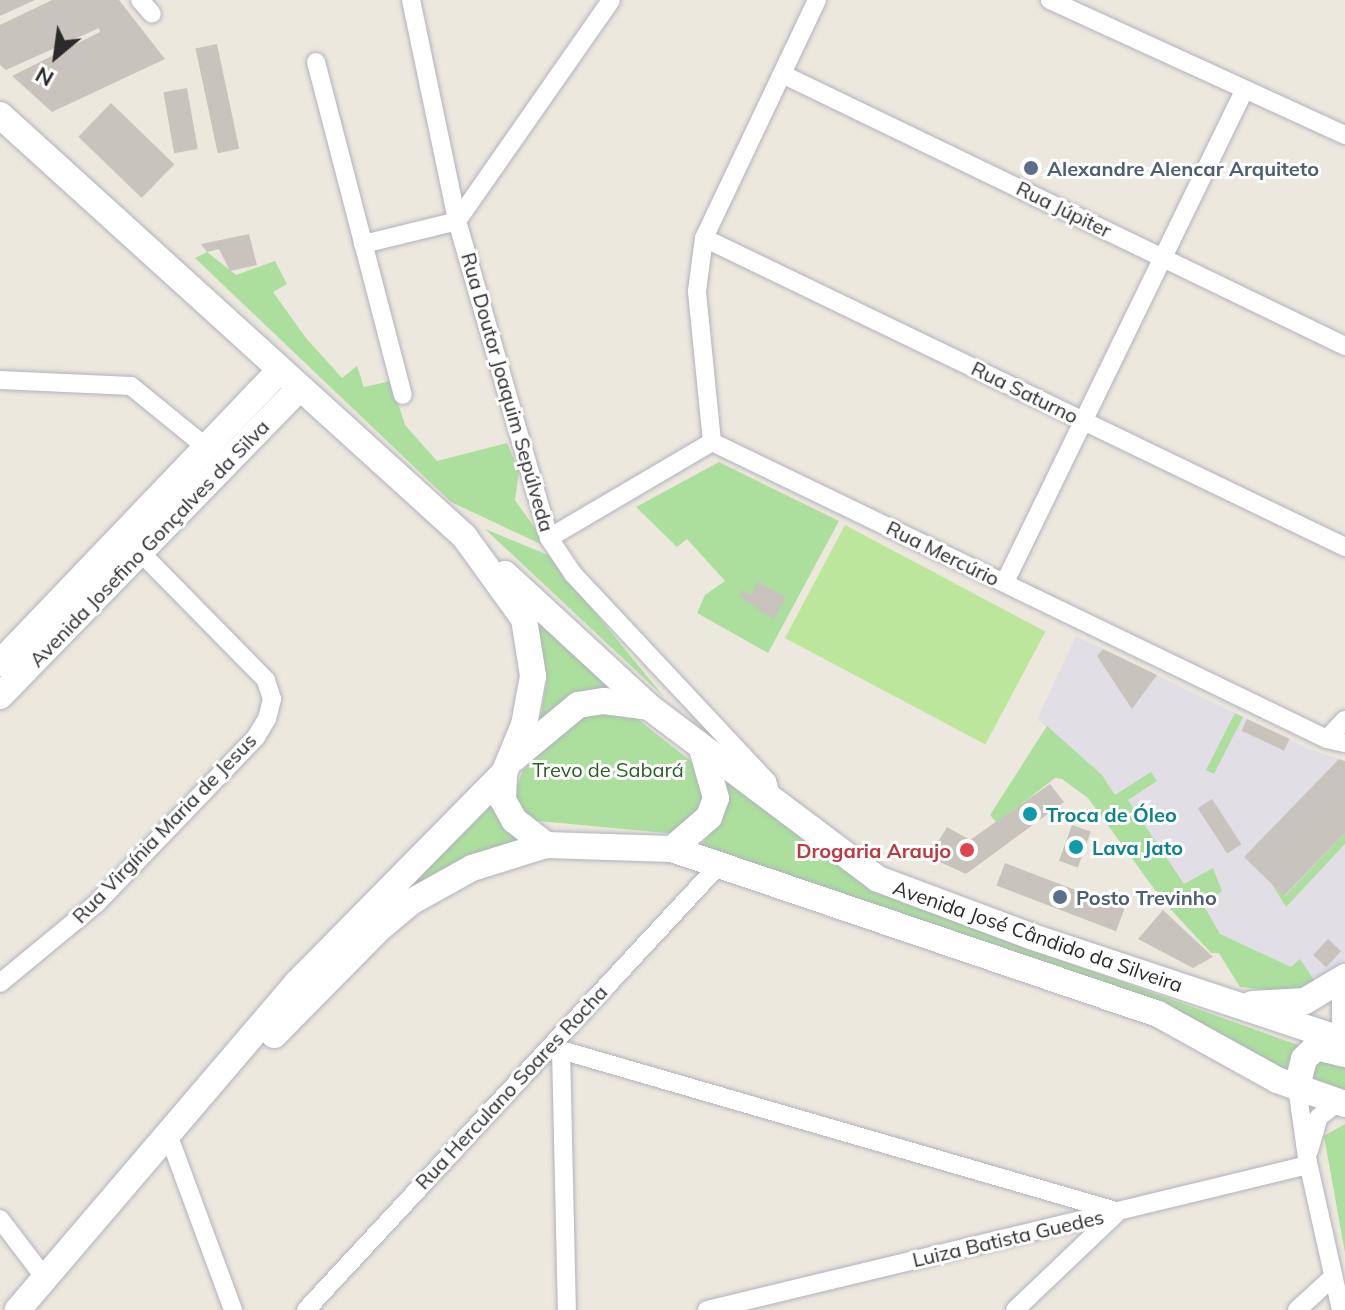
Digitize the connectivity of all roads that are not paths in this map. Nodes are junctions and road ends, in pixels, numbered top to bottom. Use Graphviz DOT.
graph roads {
  1 [pos="411,0"];
  2 [pos="611,0"];
  3 [pos="817,0"];
  4 [pos="1050,0"];
  5 [pos="316,62"];
  6 [pos="782,74"];
  7 [pos="1243,93"];
  8 [pos="0,115"];
  9 [pos="1345,135"];
  10 [pos="457,221"];
  11 [pos="704,238"];
  12 [pos="363,244"];
  13 [pos="1162,256"];
  14 [pos="1345,346"];
  15 [pos="279,371"];
  16 [pos="0,380"];
  17 [pos="299,389"];
  18 [pos="403,395"];
  19 [pos="1083,420"];
  20 [pos="712,442"];
  21 [pos="206,447"];
  22 [pos="464,536"];
  23 [pos="549,538"];
  24 [pos="1345,547"];
  25 [pos="140,552"];
  26 [pos="1005,582"];
  27 [pos="0,663"];
  28 [pos="0,696"];
  29 [pos="649,707"];
  30 [pos="1345,720"];
  31 [pos="1336,741"];
  32 [pos="702,749"];
  33 [pos="506,768"];
  34 [pos="773,802"];
  35 [pos="546,845"];
  36 [pos="672,849"];
  37 [pos="718,866"];
  38 [pos="1345,977"];
  39 [pos="0,983"];
  40 [pos="1345,995"];
  41 [pos="1234,1005"];
  42 [pos="1345,1027"];
  43 [pos="1345,1041"];
  44 [pos="557,1046"];
  45 [pos="1345,1054"];
  46 [pos="212,1085"];
  47 [pos="1297,1087"];
  48 [pos="1341,1103"];
  49 [pos="168,1134"];
  50 [pos="1308,1161"];
  51 [pos="1119,1212"];
  52 [pos="0,1219"];
  53 [pos="44,1277"];
  54 [pos="1333,1277"];
  55 [pos="18,1310"];
  56 [pos="233,1310"];
  57 [pos="306,1310"];
  58 [pos="567,1310"];
  59 [pos="707,1310"];
  60 [pos="1015,1310"];
  61 [pos="1297,1310"];
  62 [pos="1341,1310"];
  1 -- 10 [label="street, Rua Doutor Joaquim Sepúlveda"];
  2 -- 10 [label="street"];
  3 -- 6 [label="street"];
  4 -- 7 [label="street"];
  5 -- 12 [label="street"];
  6 -- 11 [label="street"];
  6 -- 13 [label="street, Rua Júpiter"];
  7 -- 9 [label="street"];
  7 -- 13 [label="street"];
  8 -- 15 [label="main road"];
  10 -- 12 [label="street"];
  10 -- 23 [label="street, Rua Doutor Joaquim Sepúlveda"];
  11 -- 19 [label="street, Rua Saturno"];
  11 -- 20 [label="street"];
  12 -- 18 [label="street"];
  13 -- 14 [label="street, Rua Júpiter"];
  13 -- 19 [label="street"];
  15 -- 17 [label="main road"];
  15 -- 21 [label="main road, Avenida Josefino Gonçalves da Silva"];
  16 -- 21 [label="street"];
  17 -- 22 [label="main road"];
  17 -- 25 [label="main road, Avenida Josefino Gonçalves da Silva"];
  19 -- 24 [label="street, Rua Saturno"];
  19 -- 26 [label="street"];
  20 -- 23 [label="street"];
  20 -- 26 [label="street, Rua Mercúrio"];
  21 -- 27 [label="main road, Avenida Josefino Gonçalves da Silva"];
  22 -- 29 [label="main road, Avenida José Cândido da Silveira"];
  22 -- 33 [label="main road"];
  23 -- 34 [label="street, Rua Doutor Joaquim Sepúlveda"];
  25 -- 28 [label="main road, Avenida Josefino Gonçalves da Silva"];
  25 -- 39 [label="street, Rua Virgínia Maria de Jesus"];
  26 -- 31 [label="street, Rua Mercúrio"];
  29 -- 32 [label="main road, Avenida José Cândido da Silveira"];
  29 -- 33 [label="main road"];
  30 -- 31 [label="street"];
  32 -- 34 [label="main road, Avenida José Cândido da Silveira"];
  32 -- 36 [label="main road"];
  33 -- 35 [label="main road"];
  33 -- 46 [label="main road"];
  34 -- 41 [label="main road, Avenida José Cândido da Silveira"];
  35 -- 36 [label="main road, Avenida José Cândido da Silveira"];
  35 -- 46 [label="main road, Avenida José Cândido da Silveira"];
  36 -- 37 [label="main road, Avenida José Cândido da Silveira"];
  37 -- 44 [label="street, Rua Herculano Soares Rocha"];
  37 -- 47 [label="main road, Avenida José Cândido da Silveira"];
  38 -- 41 [label="main road"];
  40 -- 42 [label="main road"];
  41 -- 43 [label="main road, Avenida José Cândido da Silveira"];
  44 -- 51 [label="street"];
  44 -- 57 [label="street, Rua Herculano Soares Rocha"];
  44 -- 58 [label="street"];
  45 -- 47 [label="main road"];
  46 -- 49 [label="main road"];
  47 -- 48 [label="main road, Avenida José Cândido da Silveira"];
  47 -- 50 [label="street"];
  48 -- 50 [label="street"];
  49 -- 53 [label="main road"];
  49 -- 56 [label="street"];
  50 -- 51 [label="street, Luiza Batista Guedes"];
  50 -- 54 [label="street"];
  51 -- 59 [label="street, Luiza Batista Guedes"];
  51 -- 60 [label="street"];
  52 -- 53 [label="street"];
  53 -- 55 [label="main road"];
  54 -- 61 [label="street"];
  54 -- 62 [label="street"];
}
